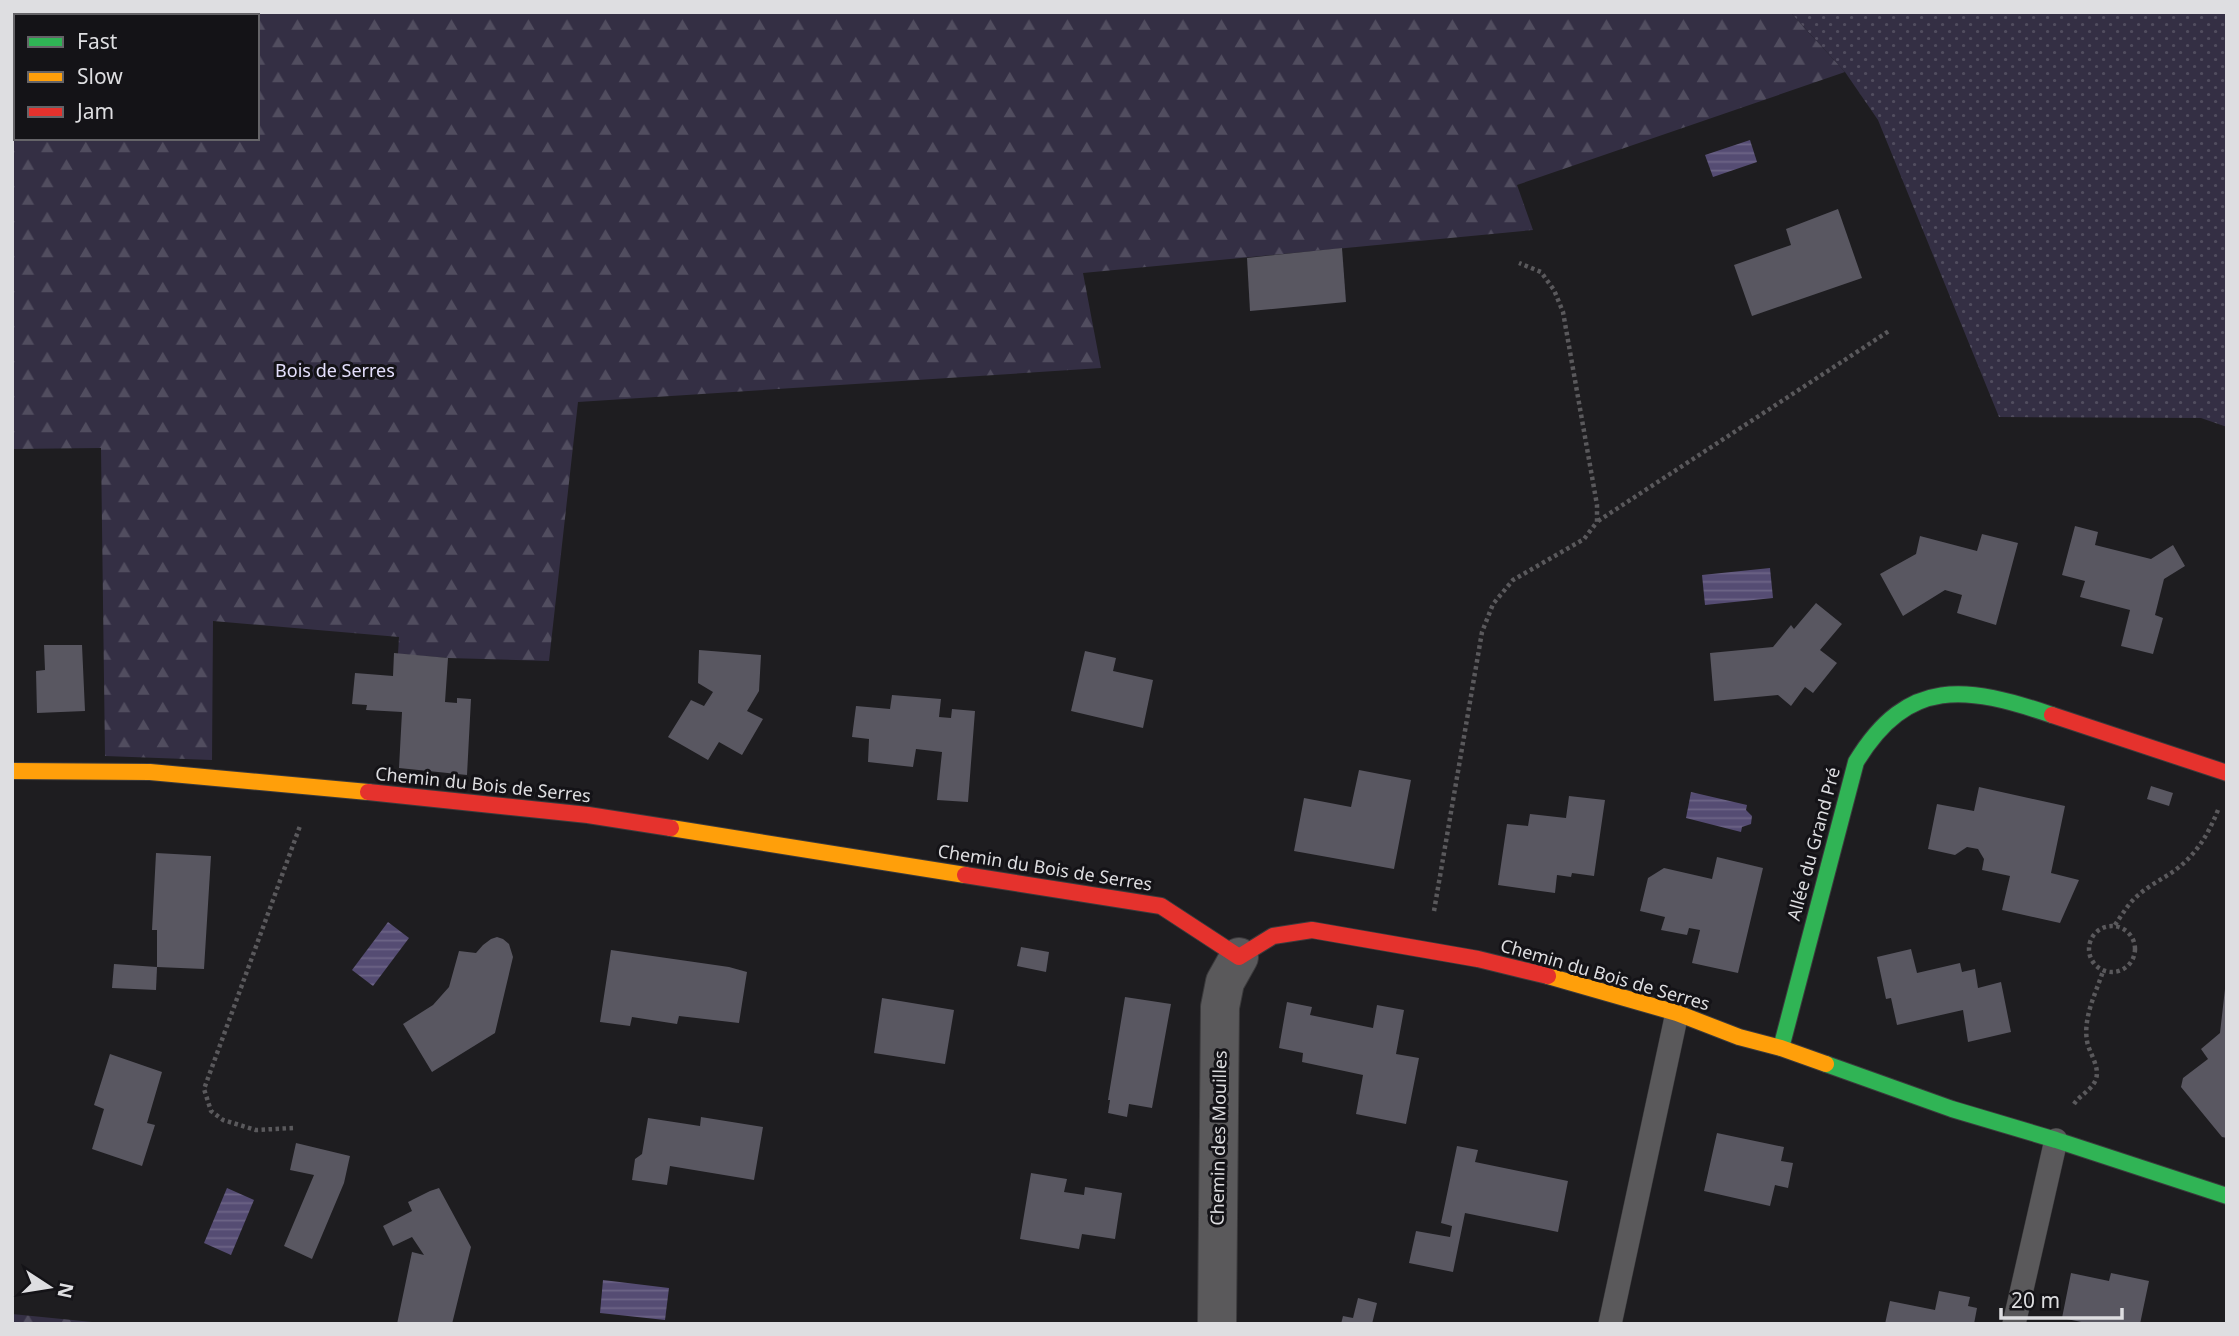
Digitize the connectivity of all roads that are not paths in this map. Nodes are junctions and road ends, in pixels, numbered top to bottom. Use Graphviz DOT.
graph roads {
  1 [pos="12,771"];
  2 [pos="2227,773"];
  3 [pos="1239,957"];
  4 [pos="1678,1013"];
  5 [pos="1781,1048"];
  6 [pos="2056,1140"];
  7 [pos="2227,1196"];
  8 [pos="1217,1324"];
  9 [pos="1610,1324"];
  10 [pos="2014,1324"];
  1 -- 3 [label="street, Chemin du Bois de Serres"];
  2 -- 5 [label="street, Allée du Grand Pré"];
  3 -- 4 [label="street, Chemin du Bois de Serres"];
  3 -- 8 [label="street, Chemin des Mouilles"];
  4 -- 5 [label="street, Chemin du Bois de Serres"];
  4 -- 9 [label="lane"];
  5 -- 6 [label="street, Chemin du Bois de Serres"];
  6 -- 7 [label="street, Chemin du Bois de Serres"];
  6 -- 10 [label="lane"];
}
